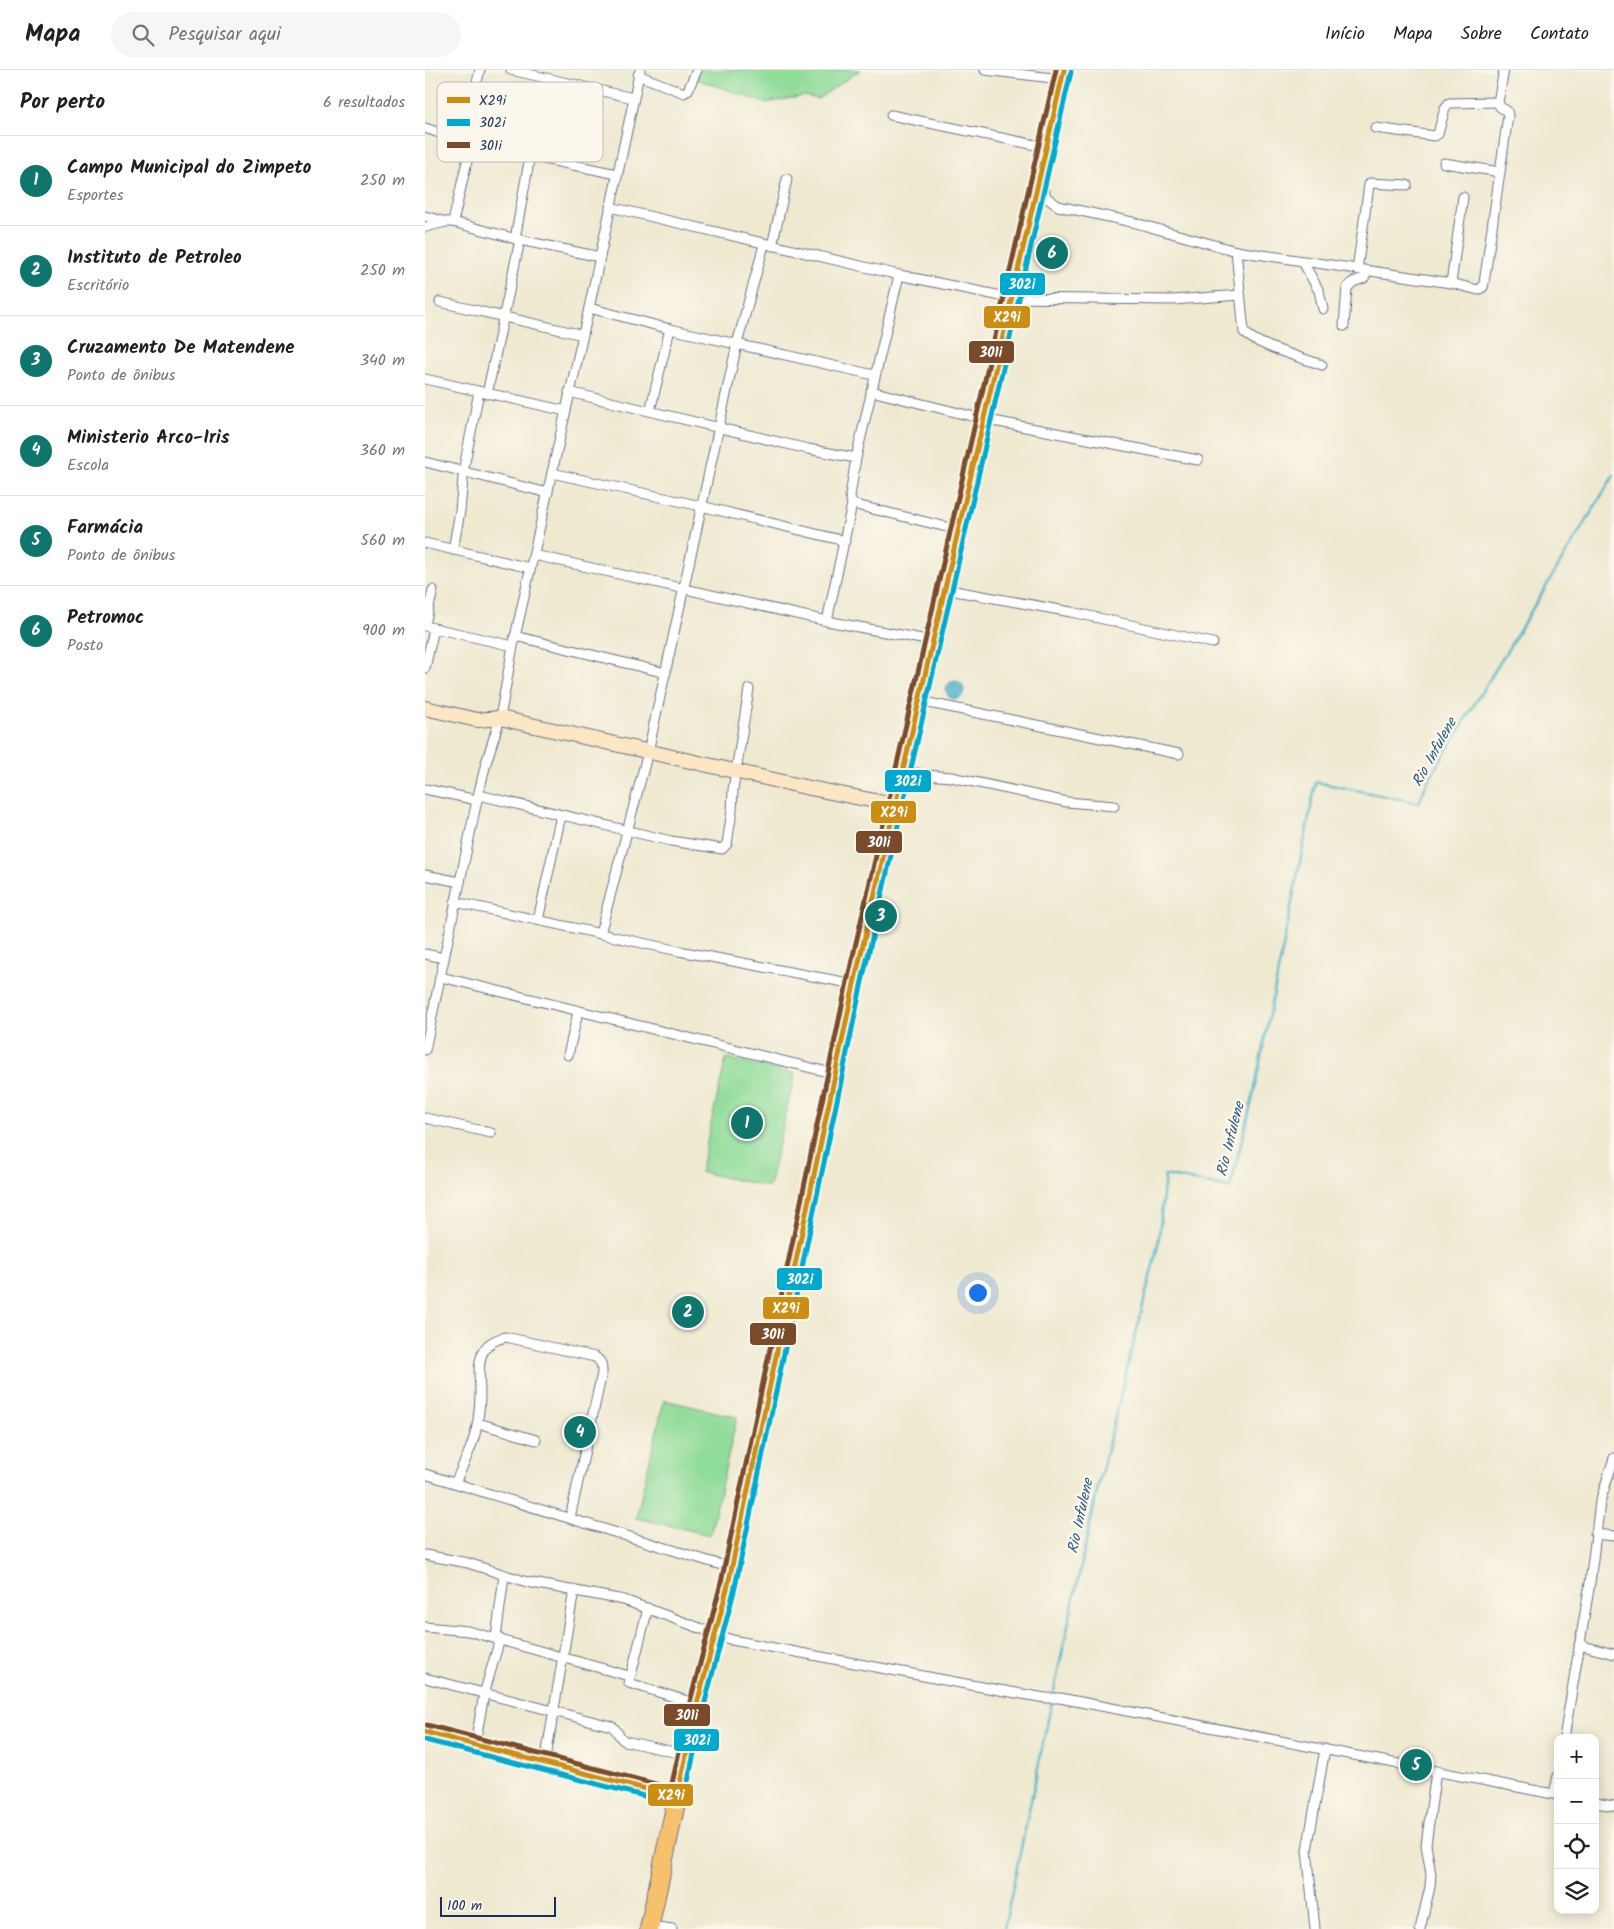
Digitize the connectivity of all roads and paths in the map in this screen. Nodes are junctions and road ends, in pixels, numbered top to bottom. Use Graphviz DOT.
graph roads {
  1 [pos="511,70"];
  2 [pos="697,70"];
  3 [pos="985,70"];
  4 [pos="1504,70"];
  5 [pos="639,73"];
  6 [pos="1062,75"];
  7 [pos="552,77"];
  8 [pos="571,82"];
  9 [pos="603,90"];
  10 [pos="633,98"];
  11 [pos="1498,102"];
  12 [pos="891,115"];
  13 [pos="1375,128"];
  14 [pos="1045,147"];
  15 [pos="463,162"];
  16 [pos="532,162"];
  17 [pos="561,162"];
  18 [pos="1444,162"];
  19 [pos="1500,172"];
  20 [pos="617,174"];
  21 [pos="787,178"];
  22 [pos="1038,178"];
  23 [pos="1407,185"];
  24 [pos="1463,197"];
  25 [pos="611,207"];
  26 [pos="425,216"];
  27 [pos="450,222"];
  28 [pos="425,227"];
  29 [pos="518,239"];
  30 [pos="768,245"];
  31 [pos="1236,251"];
  32 [pos="600,257"];
  33 [pos="1303,262"];
  34 [pos="1357,270"];
  35 [pos="1367,272"];
  36 [pos="899,276"];
  37 [pos="1451,283"];
  38 [pos="1240,295"];
  39 [pos="1011,298"];
  40 [pos="440,302"];
  41 [pos="589,308"];
  42 [pos="1323,309"];
  43 [pos="503,317"];
  44 [pos="1344,326"];
  45 [pos="670,329"];
  46 [pos="583,335"];
  47 [pos="737,344"];
  48 [pos="1322,365"];
  49 [pos="874,375"];
  50 [pos="425,379"];
  51 [pos="871,391"];
  52 [pos="569,392"];
  53 [pos="483,393"];
  54 [pos="566,411"];
  55 [pos="650,411"];
  56 [pos="983,419"];
  57 [pos="719,427"];
  58 [pos="856,458"];
  59 [pos="1198,460"];
  60 [pos="425,462"];
  61 [pos="463,472"];
  62 [pos="552,474"];
  63 [pos="548,493"];
  64 [pos="852,504"];
  65 [pos="701,506"];
  66 [pos="959,530"];
  67 [pos="845,541"];
  68 [pos="425,543"];
  69 [pos="453,550"];
  70 [pos="534,555"];
  71 [pos="531,568"];
  72 [pos="683,588"];
  73 [pos="944,589"];
  74 [pos="433,590"];
  75 [pos="827,621"];
  76 [pos="428,626"];
  77 [pos="515,636"];
  78 [pos="933,641"];
  79 [pos="1213,643"];
  80 [pos="513,646"];
  81 [pos="425,668"];
  82 [pos="666,672"];
  83 [pos="749,689"];
  84 [pos="919,701"];
  85 [pos="425,708"];
  86 [pos="500,718"];
  87 [pos="648,752"];
  88 [pos="1179,754"];
  89 [pos="904,770"];
  90 [pos="737,772"];
  91 [pos="425,789"];
  92 [pos="478,798"];
  93 [pos="895,805"];
  94 [pos="1114,806"];
  95 [pos="561,815"];
  96 [pos="627,830"];
  97 [pos="425,874"];
  98 [pos="460,882"];
  99 [pos="455,902"];
  100 [pos="538,920"];
  101 [pos="601,934"];
  102 [pos="425,954"];
  103 [pos="444,958"];
  104 [pos="441,977"];
  105 [pos="854,984"];
  106 [pos="578,1012"];
  107 [pos="426,1038"];
  108 [pos="425,1050"];
  109 [pos="568,1055"];
  110 [pos="836,1074"];
  111 [pos="425,1118"];
  112 [pos="491,1133"];
  113 [pos="477,1423"];
  114 [pos="536,1440"];
  115 [pos="1614,1458"];
  116 [pos="425,1474"];
  117 [pos="455,1483"];
  118 [pos="569,1518"];
  119 [pos="1595,1534"];
  120 [pos="1614,1536"];
  121 [pos="428,1557"];
  122 [pos="731,1568"];
  123 [pos="504,1576"];
  124 [pos="574,1590"];
  125 [pos="648,1608"];
  126 [pos="425,1627"];
  127 [pos="716,1634"];
  128 [pos="498,1638"];
  129 [pos="1579,1645"];
  130 [pos="1614,1654"];
  131 [pos="562,1656"];
  132 [pos="629,1676"];
  133 [pos="425,1678"];
  134 [pos="484,1694"];
  135 [pos="697,1704"];
  136 [pos="553,1712"];
  137 [pos="425,1732"];
  138 [pos="1566,1734"];
  139 [pos="475,1745"];
  140 [pos="1325,1749"];
  141 [pos="687,1754"];
  142 [pos="545,1763"];
  143 [pos="1436,1771"];
  144 [pos="1554,1795"];
  145 [pos="677,1797"];
  146 [pos="1599,1803"];
  147 [pos="1614,1806"];
  148 [pos="649,1927"];
  149 [pos="673,1929"];
  150 [pos="1315,1929"];
  151 [pos="1419,1929"];
  1 -- 7 [label="street"];
  2 -- 5 [label="street"];
  3 -- 6 [label="street"];
  4 -- 11 [label="street"];
  5 -- 10 [label="street"];
  6 -- 14 [label="highway"];
  7 -- 8 [label="street"];
  9 -- 10 [label="street"];
  10 -- 20 [label="street"];
  11 -- 13 [label="street"];
  11 -- 19 [label="street"];
  12 -- 14 [label="street"];
  14 -- 22 [label="highway"];
  15 -- 27 [label="street"];
  16 -- 29 [label="street"];
  17 -- 20 [label="street"];
  18 -- 19 [label="street"];
  19 -- 37 [label="street"];
  20 -- 25 [label="street"];
  21 -- 30 [label="street"];
  22 -- 31 [label="street"];
  22 -- 39 [label="highway"];
  23 -- 34 [label="street"];
  24 -- 37 [label="street"];
  25 -- 30 [label="street"];
  25 -- 32 [label="street"];
  26 -- 27 [label="street"];
  27 -- 28 [label="street"];
  27 -- 29 [label="street"];
  29 -- 32 [label="street"];
  29 -- 43 [label="street"];
  30 -- 36 [label="street"];
  30 -- 47 [label="street"];
  31 -- 33 [label="street"];
  31 -- 38 [label="street"];
  32 -- 41 [label="street"];
  33 -- 34 [label="street"];
  33 -- 42 [label="street"];
  34 -- 35 [label="street"];
  35 -- 37 [label="street"];
  35 -- 44 [label="street"];
  36 -- 39 [label="street"];
  36 -- 49 [label="street"];
  38 -- 39 [label="street"];
  38 -- 48 [label="street"];
  39 -- 56 [label="highway"];
  40 -- 43 [label="street"];
  41 -- 45 [label="street"];
  41 -- 46 [label="street"];
  43 -- 46 [label="street"];
  43 -- 53 [label="street"];
  45 -- 47 [label="street"];
  45 -- 55 [label="street"];
  46 -- 52 [label="street"];
  47 -- 49 [label="street"];
  47 -- 57 [label="street"];
  49 -- 51 [label="street"];
  50 -- 53 [label="street"];
  51 -- 56 [label="street"];
  51 -- 58 [label="street"];
  52 -- 54 [label="street"];
  52 -- 55 [label="street"];
  53 -- 54 [label="street"];
  53 -- 61 [label="street"];
  54 -- 62 [label="street"];
  55 -- 57 [label="street"];
  56 -- 59 [label="street"];
  56 -- 66 [label="highway"];
  57 -- 58 [label="street"];
  57 -- 65 [label="street"];
  58 -- 64 [label="street"];
  60 -- 61 [label="street"];
  61 -- 63 [label="street"];
  61 -- 69 [label="street"];
  62 -- 63 [label="street"];
  62 -- 65 [label="street"];
  63 -- 70 [label="street"];
  64 -- 66 [label="street"];
  64 -- 67 [label="street"];
  65 -- 67 [label="street"];
  65 -- 72 [label="street"];
  66 -- 73 [label="highway"];
  67 -- 75 [label="street"];
  68 -- 69 [label="street"];
  69 -- 71 [label="street"];
  70 -- 71 [label="street"];
  70 -- 72 [label="street"];
  71 -- 77 [label="street"];
  72 -- 75 [label="street"];
  72 -- 82 [label="street"];
  73 -- 78 [label="highway"];
  73 -- 79 [label="street"];
  74 -- 76 [label="street"];
  75 -- 78 [label="street"];
  76 -- 80 [label="street"];
  76 -- 81 [label="street"];
  77 -- 80 [label="street"];
  77 -- 82 [label="street"];
  78 -- 84 [label="highway"];
  80 -- 86 [label="street"];
  82 -- 87 [label="street"];
  83 -- 90 [label="street"];
  84 -- 88 [label="street"];
  84 -- 89 [label="highway"];
  85 -- 86 [label="street"];
  86 -- 87 [label="street"];
  86 -- 92 [label="street"];
  87 -- 90 [label="street"];
  87 -- 96 [label="street"];
  89 -- 93 [label="highway"];
  89 -- 94 [label="street"];
  90 -- 93 [label="street"];
  90 -- 96 [label="street"];
  91 -- 92 [label="street"];
  92 -- 95 [label="street"];
  92 -- 98 [label="street"];
  93 -- 105 [label="highway"];
  95 -- 96 [label="street"];
  95 -- 100 [label="street"];
  96 -- 101 [label="street"];
  97 -- 98 [label="street"];
  98 -- 99 [label="street"];
  99 -- 100 [label="street"];
  99 -- 103 [label="street"];
  100 -- 101 [label="street"];
  101 -- 105 [label="street"];
  102 -- 103 [label="street"];
  103 -- 104 [label="street"];
  104 -- 106 [label="street"];
  104 -- 107 [label="street"];
  105 -- 110 [label="highway"];
  106 -- 109 [label="street"];
  106 -- 110 [label="street"];
  107 -- 108 [label="street"];
  110 -- 122 [label="highway"];
  111 -- 112 [label="street"];
  113 -- 114 [label="street"];
  113 -- 117 [label="street"];
  113 -- 118 [label="street"];
  115 -- 119 [label="street"];
  116 -- 117 [label="street"];
  117 -- 118 [label="street"];
  118 -- 122 [label="street"];
  119 -- 120 [label="street"];
  119 -- 129 [label="street"];
  121 -- 123 [label="street"];
  122 -- 127 [label="highway"];
  123 -- 124 [label="street"];
  123 -- 128 [label="street"];
  124 -- 125 [label="street"];
  124 -- 131 [label="street"];
  125 -- 127 [label="street"];
  125 -- 132 [label="street"];
  126 -- 128 [label="street"];
  127 -- 135 [label="highway"];
  127 -- 140 [label="street"];
  128 -- 131 [label="street"];
  128 -- 134 [label="street"];
  129 -- 130 [label="street"];
  129 -- 138 [label="street"];
  131 -- 132 [label="street"];
  131 -- 136 [label="street"];
  132 -- 135 [label="street"];
  133 -- 134 [label="street"];
  134 -- 136 [label="street"];
  134 -- 139 [label="street"];
  135 -- 141 [label="highway"];
  136 -- 141 [label="street"];
  136 -- 142 [label="street"];
  137 -- 139 [label="street"];
  139 -- 142 [label="street"];
  140 -- 143 [label="street"];
  140 -- 150 [label="street"];
  141 -- 145 [label="highway"];
  142 -- 145 [label="street"];
  143 -- 144 [label="street"];
  143 -- 151 [label="street"];
  145 -- 148 [label="highway"];
  146 -- 147 [label="street"];
  148 -- 149 [label="street"];
}
